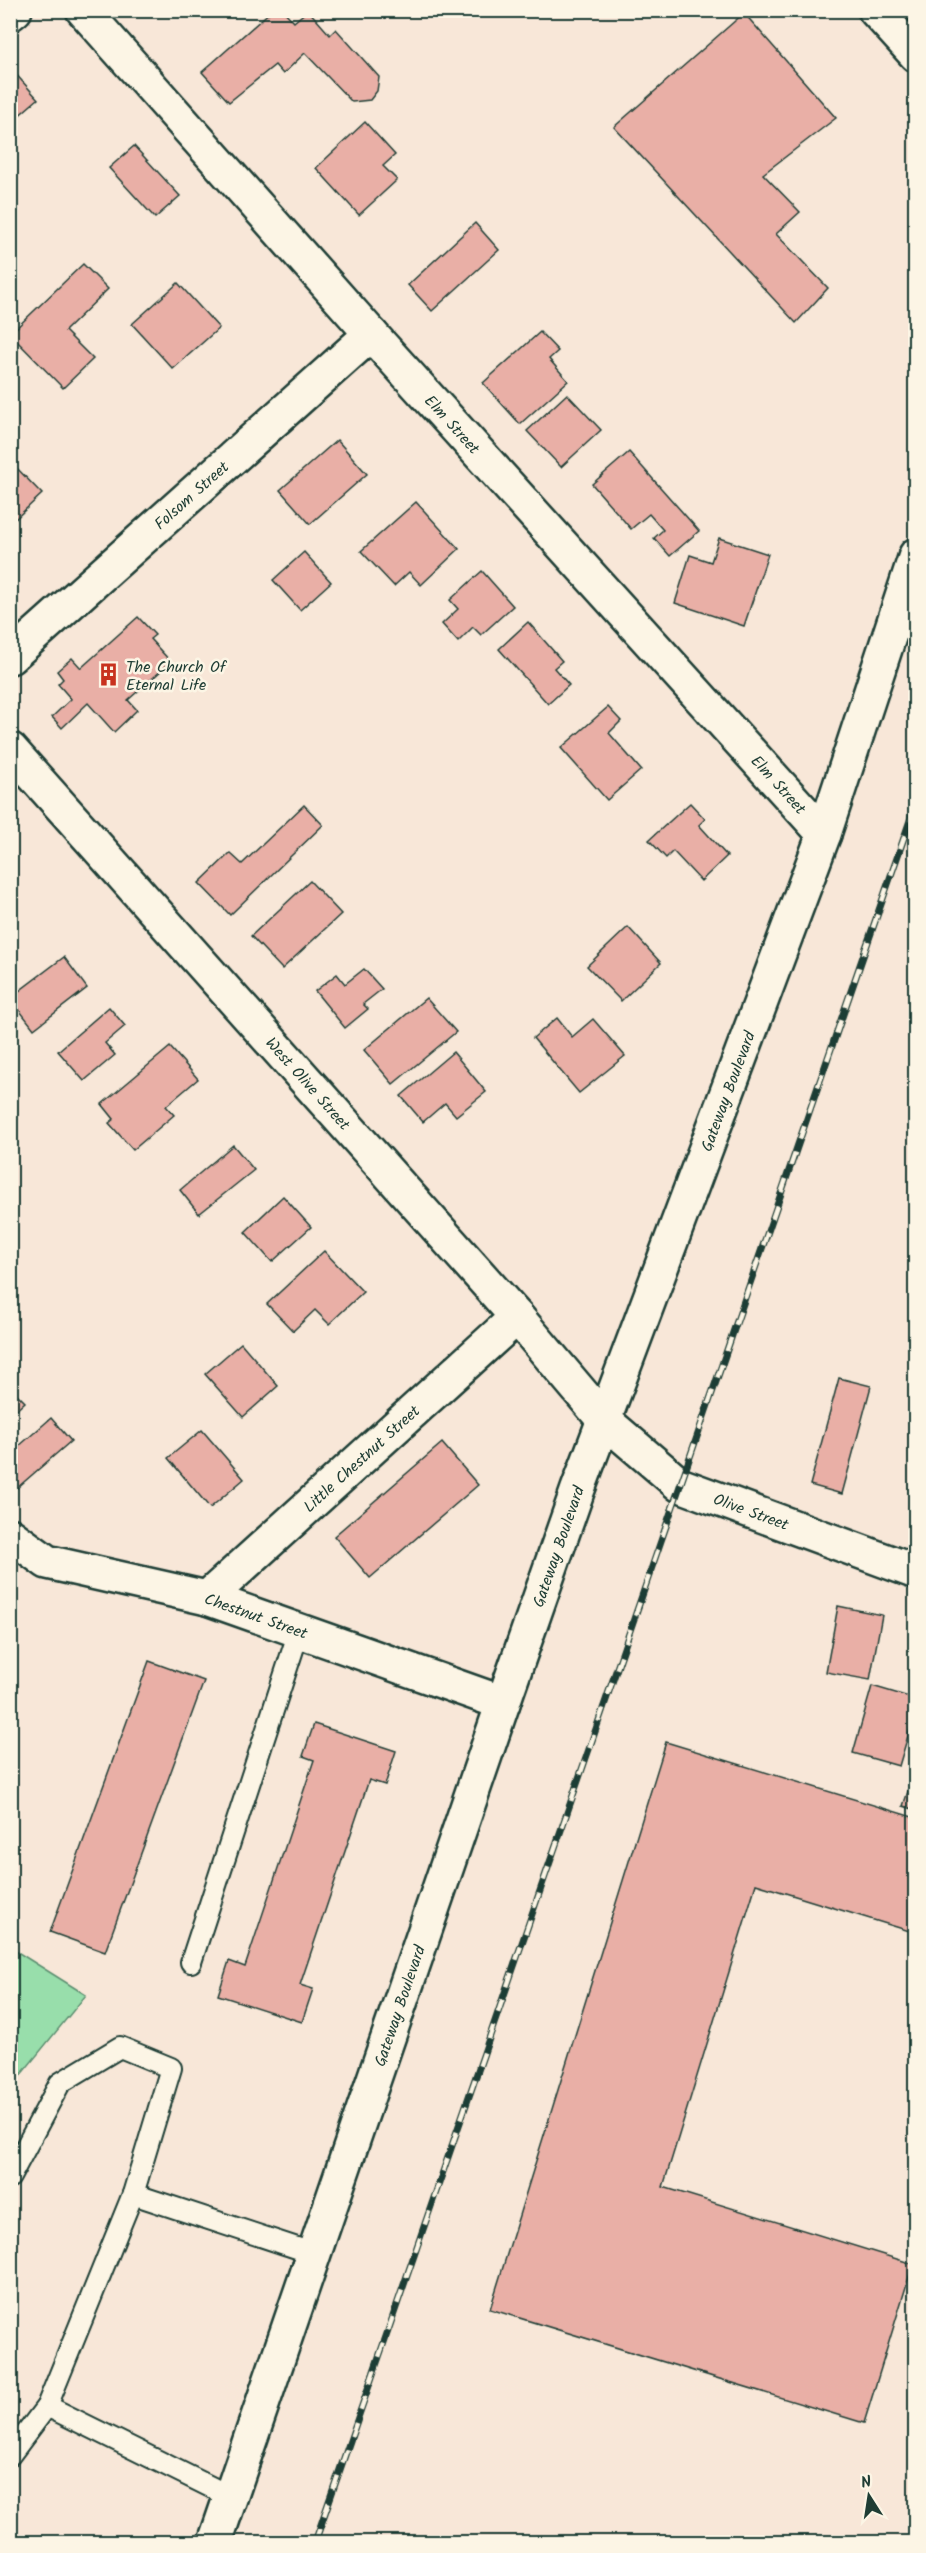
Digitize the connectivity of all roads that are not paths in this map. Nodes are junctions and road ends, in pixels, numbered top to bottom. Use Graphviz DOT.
graph roads {
  1 [pos="15,10"];
  2 [pos="83,10"];
  3 [pos="875,10"];
  4 [pos="10,14"];
  5 [pos="915,55"];
  6 [pos="371,334"];
  7 [pos="915,555"];
  8 [pos="10,657"];
  9 [pos="10,749"];
  10 [pos="824,834"];
  11 [pos="517,1317"];
  12 [pos="604,1420"];
  13 [pos="10,1535"];
  14 [pos="914,1569"];
  15 [pos="207,1598"];
  16 [pos="299,1630"];
  17 [pos="503,1703"];
  18 [pos="191,1962"];
  19 [pos="10,2178"];
  20 [pos="133,2194"];
  21 [pos="315,2254"];
  22 [pos="47,2406"];
  23 [pos="10,2455"];
  24 [pos="231,2497"];
  25 [pos="215,2542"];
  1 -- 4 [label="street"];
  2 -- 6 [label="street, Elm Street"];
  3 -- 5 [label="street"];
  6 -- 8 [label="street, Folsom Street"];
  6 -- 10 [label="street, Elm Street"];
  7 -- 10 [label="street, Gateway Boulevard"];
  9 -- 11 [label="street, West Olive Street"];
  10 -- 12 [label="street, Gateway Boulevard"];
  11 -- 12 [label="street, West Olive Street"];
  11 -- 15 [label="street, Little Chestnut Street"];
  12 -- 14 [label="street, Olive Street"];
  12 -- 17 [label="street, Gateway Boulevard"];
  13 -- 15 [label="street, Chestnut Street"];
  15 -- 16 [label="street, Chestnut Street"];
  16 -- 17 [label="street, Chestnut Street"];
  16 -- 18 [label="lane"];
  17 -- 21 [label="street, Gateway Boulevard"];
  19 -- 20 [label="lane"];
  20 -- 21 [label="lane"];
  20 -- 22 [label="lane"];
  21 -- 24 [label="street, Gateway Boulevard"];
  22 -- 23 [label="lane"];
  22 -- 24 [label="lane"];
  24 -- 25 [label="street, Gateway Boulevard"];
}
